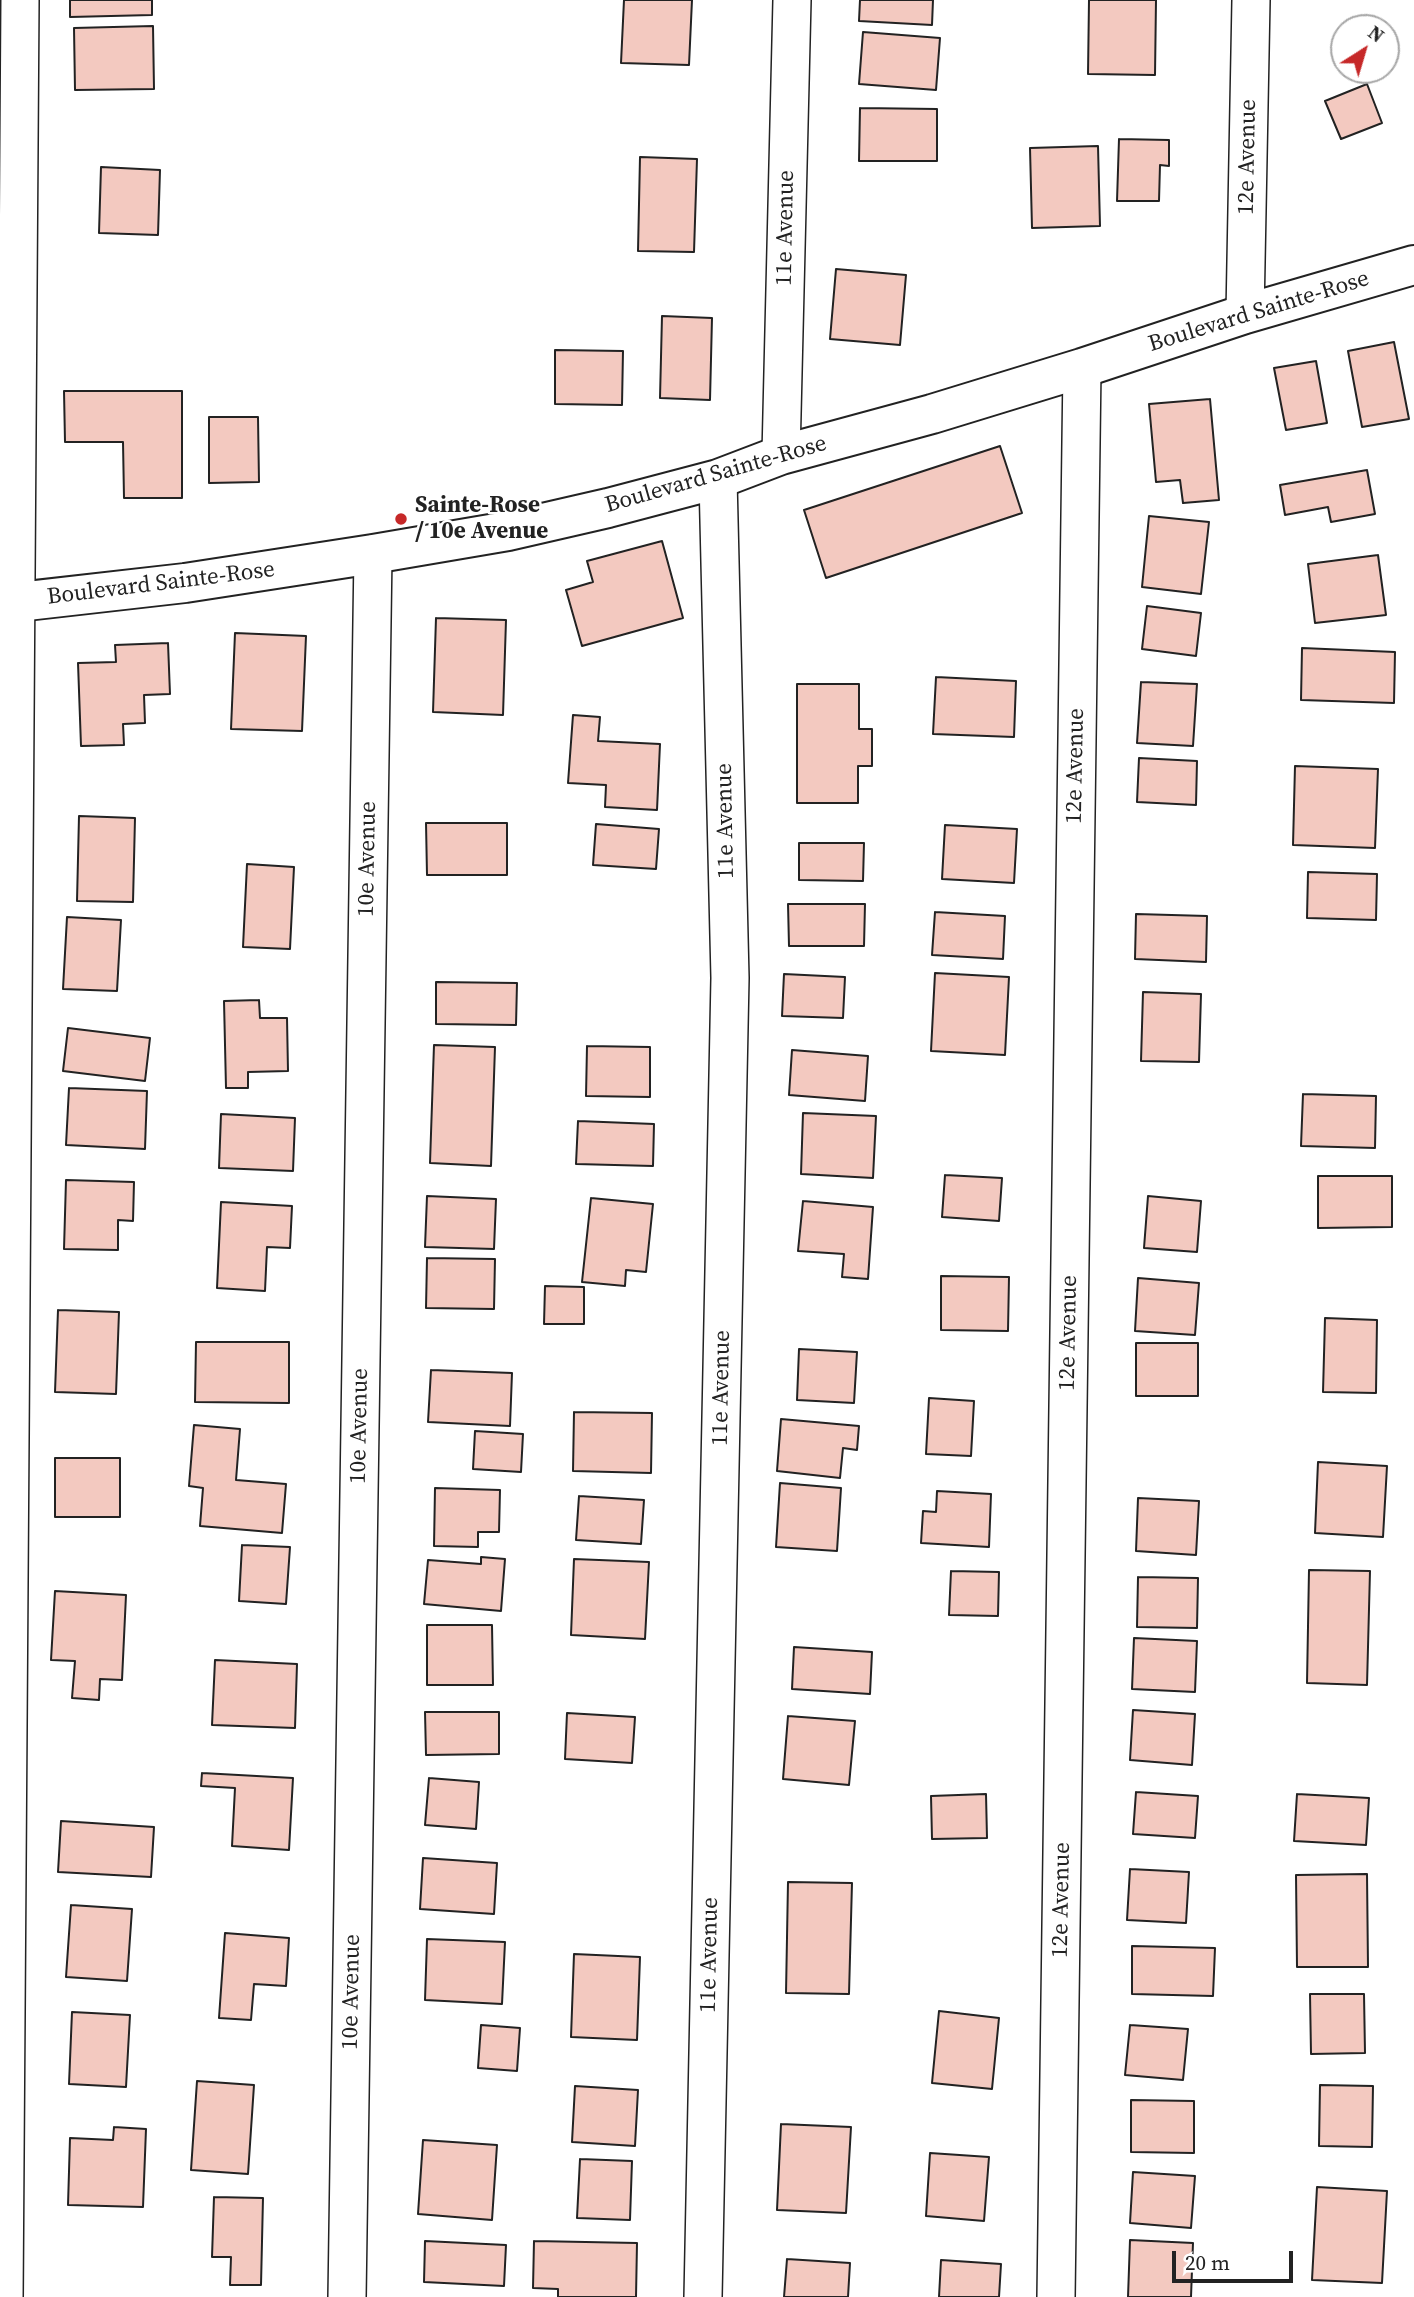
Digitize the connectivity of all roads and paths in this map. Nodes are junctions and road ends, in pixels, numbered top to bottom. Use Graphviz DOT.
graph roads {
  1 [pos="20,0"];
  2 [pos="792,0"];
  3 [pos="1251,0"];
  4 [pos="1414,265"];
  5 [pos="1245,314"];
  6 [pos="1082,368"];
  7 [pos="781,455"];
  8 [pos="718,479"];
  9 [pos="373,554"];
  10 [pos="8,603"];
  11 [pos="4,2297"];
  12 [pos="348,2297"];
  13 [pos="703,2297"];
  14 [pos="1056,2297"];
  1 -- 10 [label="street"];
  2 -- 7 [label="street, 11e Avenue"];
  3 -- 5 [label="street, 12e Avenue"];
  4 -- 5 [label="street, Boulevard Sainte-Rose"];
  5 -- 6 [label="street, Boulevard Sainte-Rose"];
  6 -- 7 [label="street, Boulevard Sainte-Rose"];
  6 -- 14 [label="street, 12e Avenue"];
  7 -- 8 [label="street, Boulevard Sainte-Rose"];
  8 -- 9 [label="street, Boulevard Sainte-Rose"];
  8 -- 13 [label="street, 11e Avenue"];
  9 -- 10 [label="street, Boulevard Sainte-Rose"];
  9 -- 12 [label="street, 10e Avenue"];
  10 -- 11 [label="street"];
}
